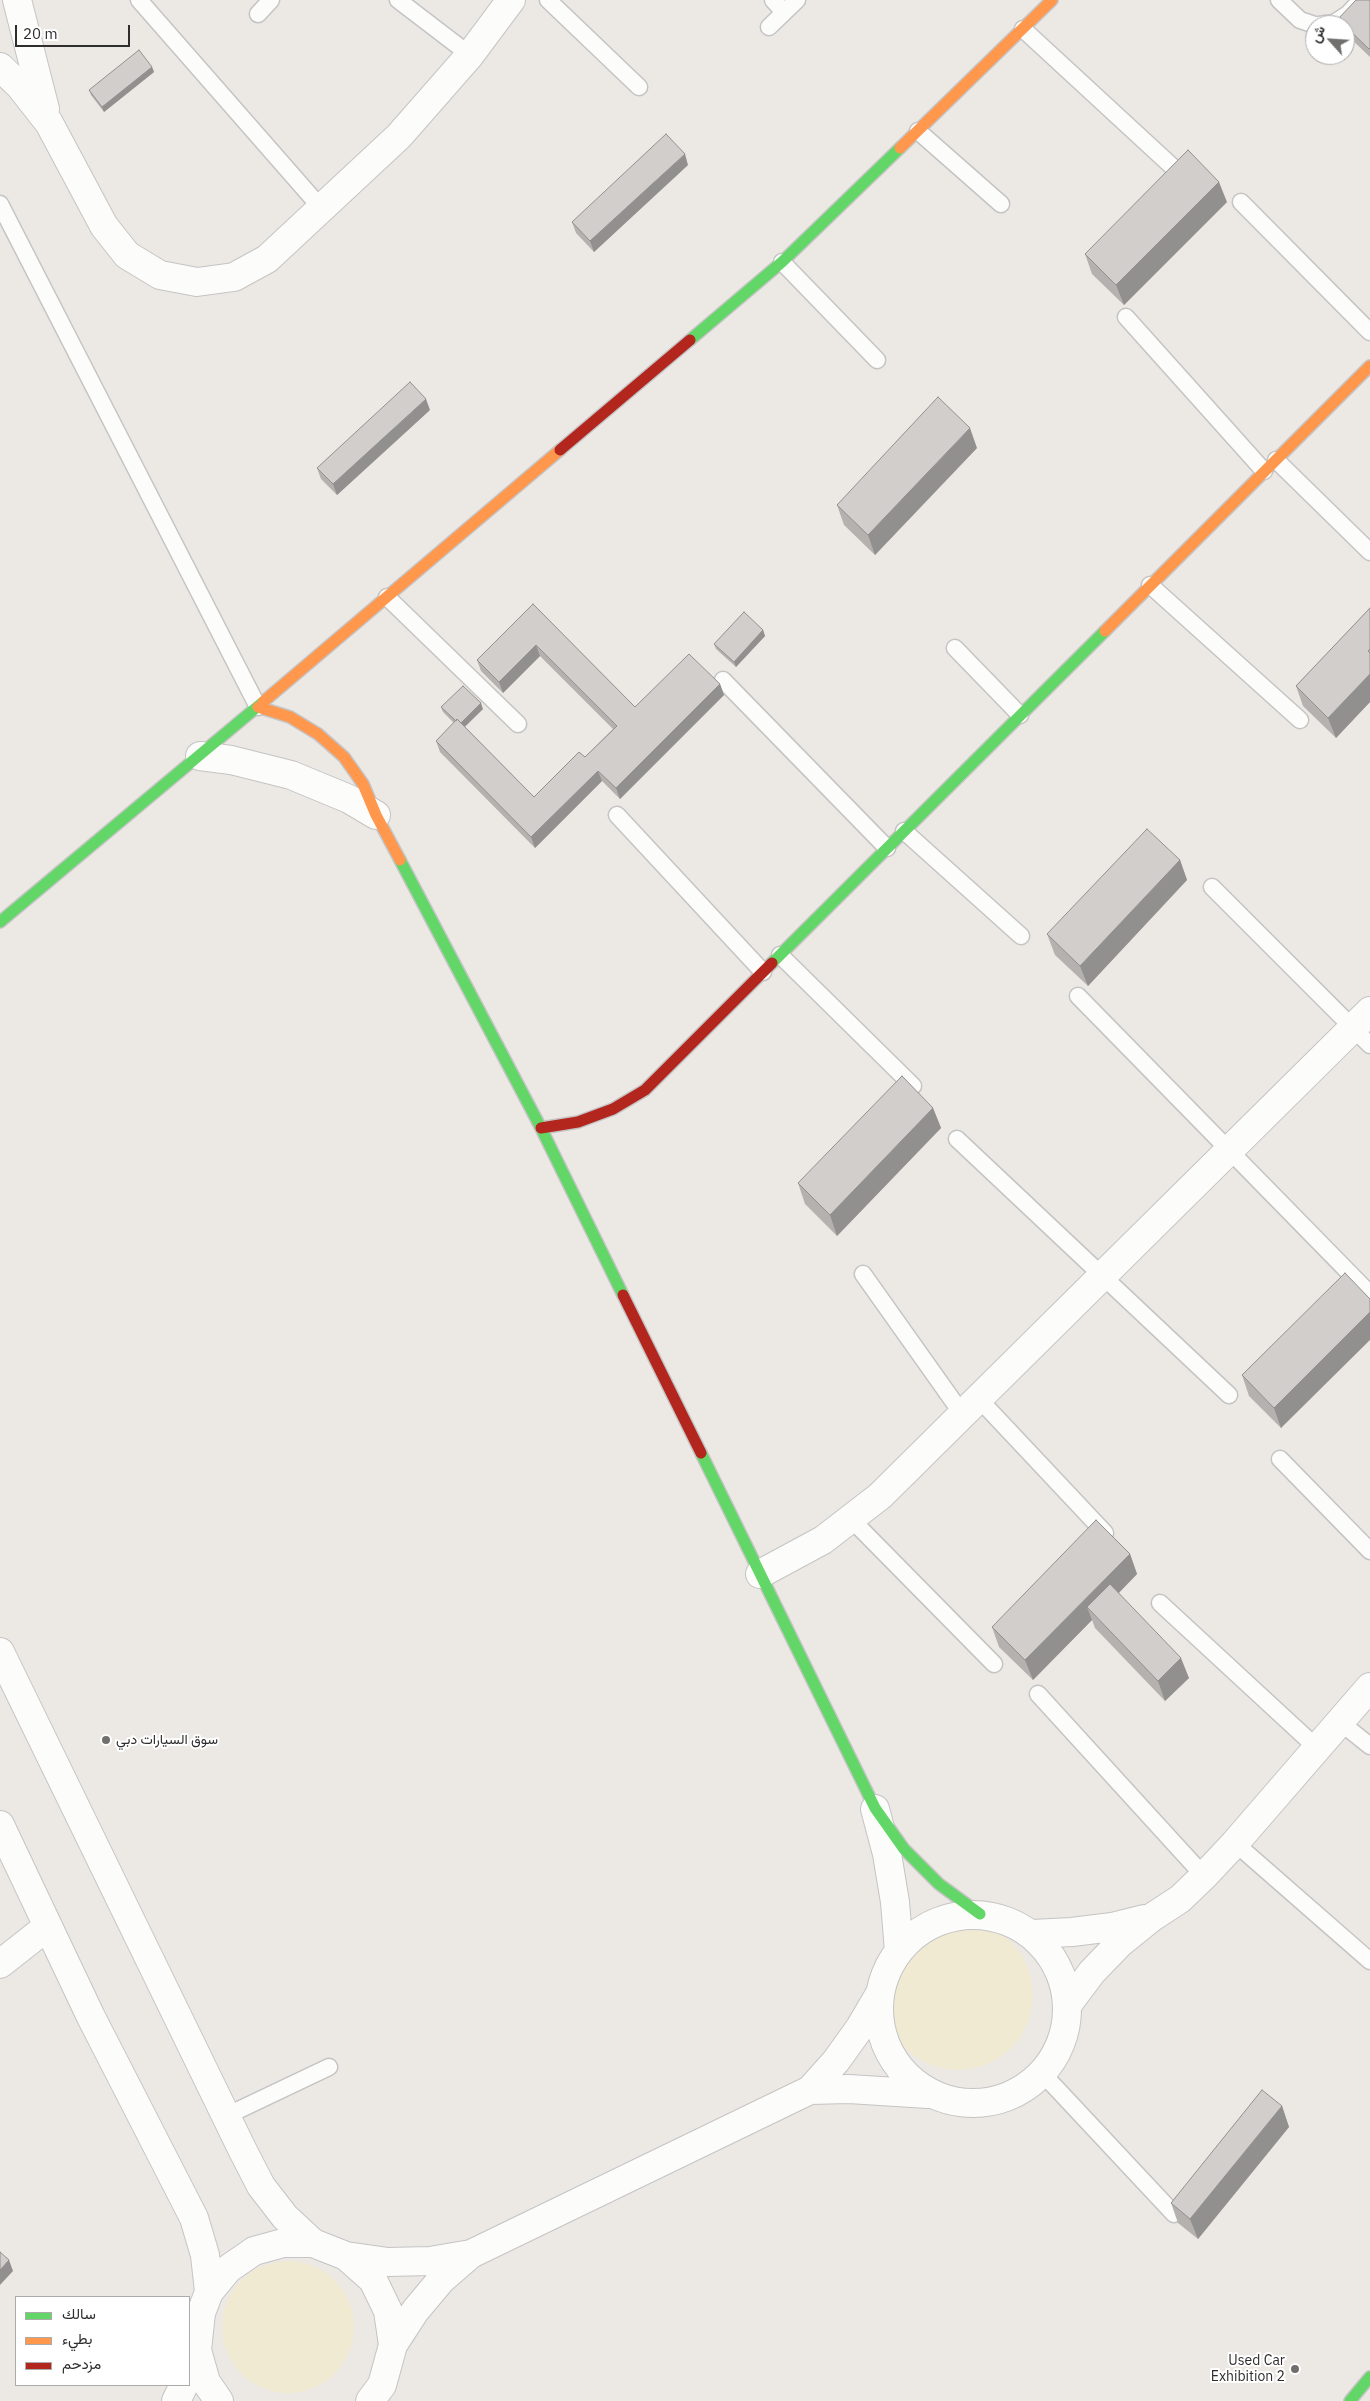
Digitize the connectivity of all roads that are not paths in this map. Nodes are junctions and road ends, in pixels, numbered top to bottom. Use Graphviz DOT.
graph roads {
  1 [pos="13,0"];
  2 [pos="18,0"];
  3 [pos="139,0"];
  4 [pos="271,0"];
  5 [pos="398,0"];
  6 [pos="511,0"];
  7 [pos="548,0"];
  8 [pos="773,0"];
  9 [pos="797,0"];
  10 [pos="1052,0"];
  11 [pos="1279,0"];
  12 [pos="1361,0"];
  13 [pos="0,11"];
  14 [pos="784,12"];
  15 [pos="258,14"];
  16 [pos="1346,15"];
  17 [pos="1305,22"];
  18 [pos="769,27"];
  19 [pos="1023,29"];
  20 [pos="470,56"];
  21 [pos="0,67"];
  22 [pos="639,87"];
  23 [pos="49,123"];
  24 [pos="918,131"];
  25 [pos="1177,171"];
  26 [pos="1241,202"];
  27 [pos="0,204"];
  28 [pos="1001,204"];
  29 [pos="322,209"];
  30 [pos="782,262"];
  31 [pos="1126,317"];
  32 [pos="1370,332"];
  33 [pos="877,360"];
  34 [pos="1370,366"];
  35 [pos="1276,460"];
  36 [pos="1264,471"];
  37 [pos="1370,552"];
  38 [pos="1150,585"];
  39 [pos="387,597"];
  40 [pos="955,648"];
  41 [pos="723,680"];
  42 [pos="258,707"];
  43 [pos="1020,715"];
  44 [pos="1300,720"];
  45 [pos="518,724"];
  46 [pos="200,756"];
  47 [pos="376,815"];
  48 [pos="617,815"];
  49 [pos="904,831"];
  50 [pos="887,848"];
  51 [pos="1212,887"];
  52 [pos="0,922"];
  53 [pos="1020,936"];
  54 [pos="780,955"];
  55 [pos="763,972"];
  56 [pos="1078,996"];
  57 [pos="1364,1028"];
  58 [pos="913,1086"];
  59 [pos="540,1128"];
  60 [pos="957,1139"];
  61 [pos="1229,1150"];
  62 [pos="863,1274"];
  63 [pos="1102,1277"];
  64 [pos="1370,1294"];
  65 [pos="1229,1395"];
  66 [pos="971,1407"];
  67 [pos="1280,1459"];
  68 [pos="852,1520"];
  69 [pos="1104,1533"];
  70 [pos="1370,1551"];
  71 [pos="760,1574"];
  72 [pos="1160,1603"];
  73 [pos="0,1652"];
  74 [pos="994,1664"];
  75 [pos="1370,1687"];
  76 [pos="1038,1694"];
  77 [pos="1340,1722"];
  78 [pos="1370,1746"];
  79 [pos="1317,1748"];
  80 [pos="875,1808"];
  81 [pos="0,1825"];
  82 [pos="1235,1843"];
  83 [pos="1204,1876"];
  84 [pos="980,1914"];
  85 [pos="1151,1918"];
  86 [pos="47,1927"];
  87 [pos="1032,1934"];
  88 [pos="899,1951"];
  89 [pos="1370,1961"];
  90 [pos="0,1964"];
  91 [pos="879,1995"];
  92 [pos="1068,2004"];
  93 [pos="329,2067"];
  94 [pos="1043,2074"];
  95 [pos="810,2090"];
  96 [pos="928,2094"];
  97 [pos="226,2116"];
  98 [pos="1174,2214"];
  99 [pos="313,2243"];
  100 [pos="471,2254"];
  101 [pos="346,2256"];
  102 [pos="200,2306"];
  103 [pos="393,2346"];
  104 [pos="193,2361"];
  105 [pos="1370,2377"];
  106 [pos="184,2386"];
  107 [pos="379,2396"];
  108 [pos="176,2401"];
  109 [pos="219,2401"];
  110 [pos="1350,2401"];
  1 -- 13 [label="street"];
  2 -- 23 [label="street"];
  3 -- 29 [label="lane"];
  4 -- 15 [label="lane"];
  5 -- 20 [label="lane"];
  6 -- 20 [label="street"];
  7 -- 22 [label="lane"];
  8 -- 14 [label="lane"];
  9 -- 14 [label="lane"];
  10 -- 19 [label="street"];
  11 -- 17 [label="lane"];
  12 -- 16 [label="lane"];
  14 -- 18 [label="lane"];
  19 -- 24 [label="street"];
  19 -- 25 [label="lane"];
  20 -- 29 [label="street"];
  21 -- 23 [label="street"];
  23 -- 29 [label="street"];
  24 -- 28 [label="lane"];
  24 -- 30 [label="street"];
  26 -- 32 [label="lane"];
  27 -- 42 [label="lane"];
  30 -- 33 [label="lane"];
  30 -- 39 [label="street"];
  31 -- 36 [label="lane"];
  34 -- 35 [label="street"];
  35 -- 36 [label="street"];
  35 -- 37 [label="lane"];
  36 -- 38 [label="street"];
  38 -- 43 [label="street"];
  38 -- 44 [label="lane"];
  39 -- 42 [label="street"];
  39 -- 45 [label="lane"];
  40 -- 43 [label="lane"];
  41 -- 50 [label="lane"];
  42 -- 46 [label="street"];
  42 -- 47 [label="street"];
  43 -- 49 [label="street"];
  46 -- 47 [label="street"];
  46 -- 52 [label="street"];
  47 -- 59 [label="street"];
  48 -- 55 [label="lane"];
  49 -- 50 [label="street"];
  49 -- 53 [label="lane"];
  50 -- 54 [label="street"];
  51 -- 57 [label="lane"];
  54 -- 55 [label="street"];
  54 -- 58 [label="lane"];
  55 -- 59 [label="street"];
  56 -- 61 [label="lane"];
  57 -- 61 [label="street"];
  59 -- 71 [label="street"];
  60 -- 63 [label="lane"];
  61 -- 63 [label="street"];
  61 -- 64 [label="lane"];
  62 -- 66 [label="lane"];
  63 -- 65 [label="lane"];
  63 -- 66 [label="street"];
  66 -- 68 [label="street"];
  66 -- 69 [label="lane"];
  67 -- 70 [label="lane"];
  68 -- 71 [label="street"];
  68 -- 74 [label="lane"];
  71 -- 80 [label="street"];
  72 -- 79 [label="lane"];
  73 -- 97 [label="street"];
  75 -- 77 [label="street"];
  76 -- 83 [label="lane"];
  77 -- 78 [label="lane"];
  77 -- 79 [label="street"];
  79 -- 82 [label="street"];
  80 -- 84 [label="street"];
  80 -- 88 [label="street"];
  81 -- 86 [label="street"];
  82 -- 83 [label="street"];
  82 -- 89 [label="lane"];
  83 -- 85 [label="street"];
  84 -- 87 [label="street"];
  84 -- 88 [label="street"];
  85 -- 87 [label="street"];
  85 -- 92 [label="street"];
  86 -- 90 [label="street"];
  86 -- 102 [label="street"];
  87 -- 92 [label="street"];
  88 -- 91 [label="street"];
  91 -- 95 [label="street"];
  91 -- 96 [label="street"];
  92 -- 94 [label="street"];
  93 -- 97 [label="lane"];
  94 -- 96 [label="street"];
  94 -- 98 [label="lane"];
  95 -- 96 [label="street"];
  95 -- 100 [label="street"];
  97 -- 99 [label="street"];
  99 -- 101 [label="street"];
  99 -- 102 [label="street"];
  100 -- 101 [label="street"];
  100 -- 103 [label="street"];
  101 -- 103 [label="street"];
  102 -- 104 [label="street"];
  103 -- 107 [label="street"];
  104 -- 109 [label="street"];
  105 -- 110 [label="street"];
  106 -- 108 [label="street"];
}
